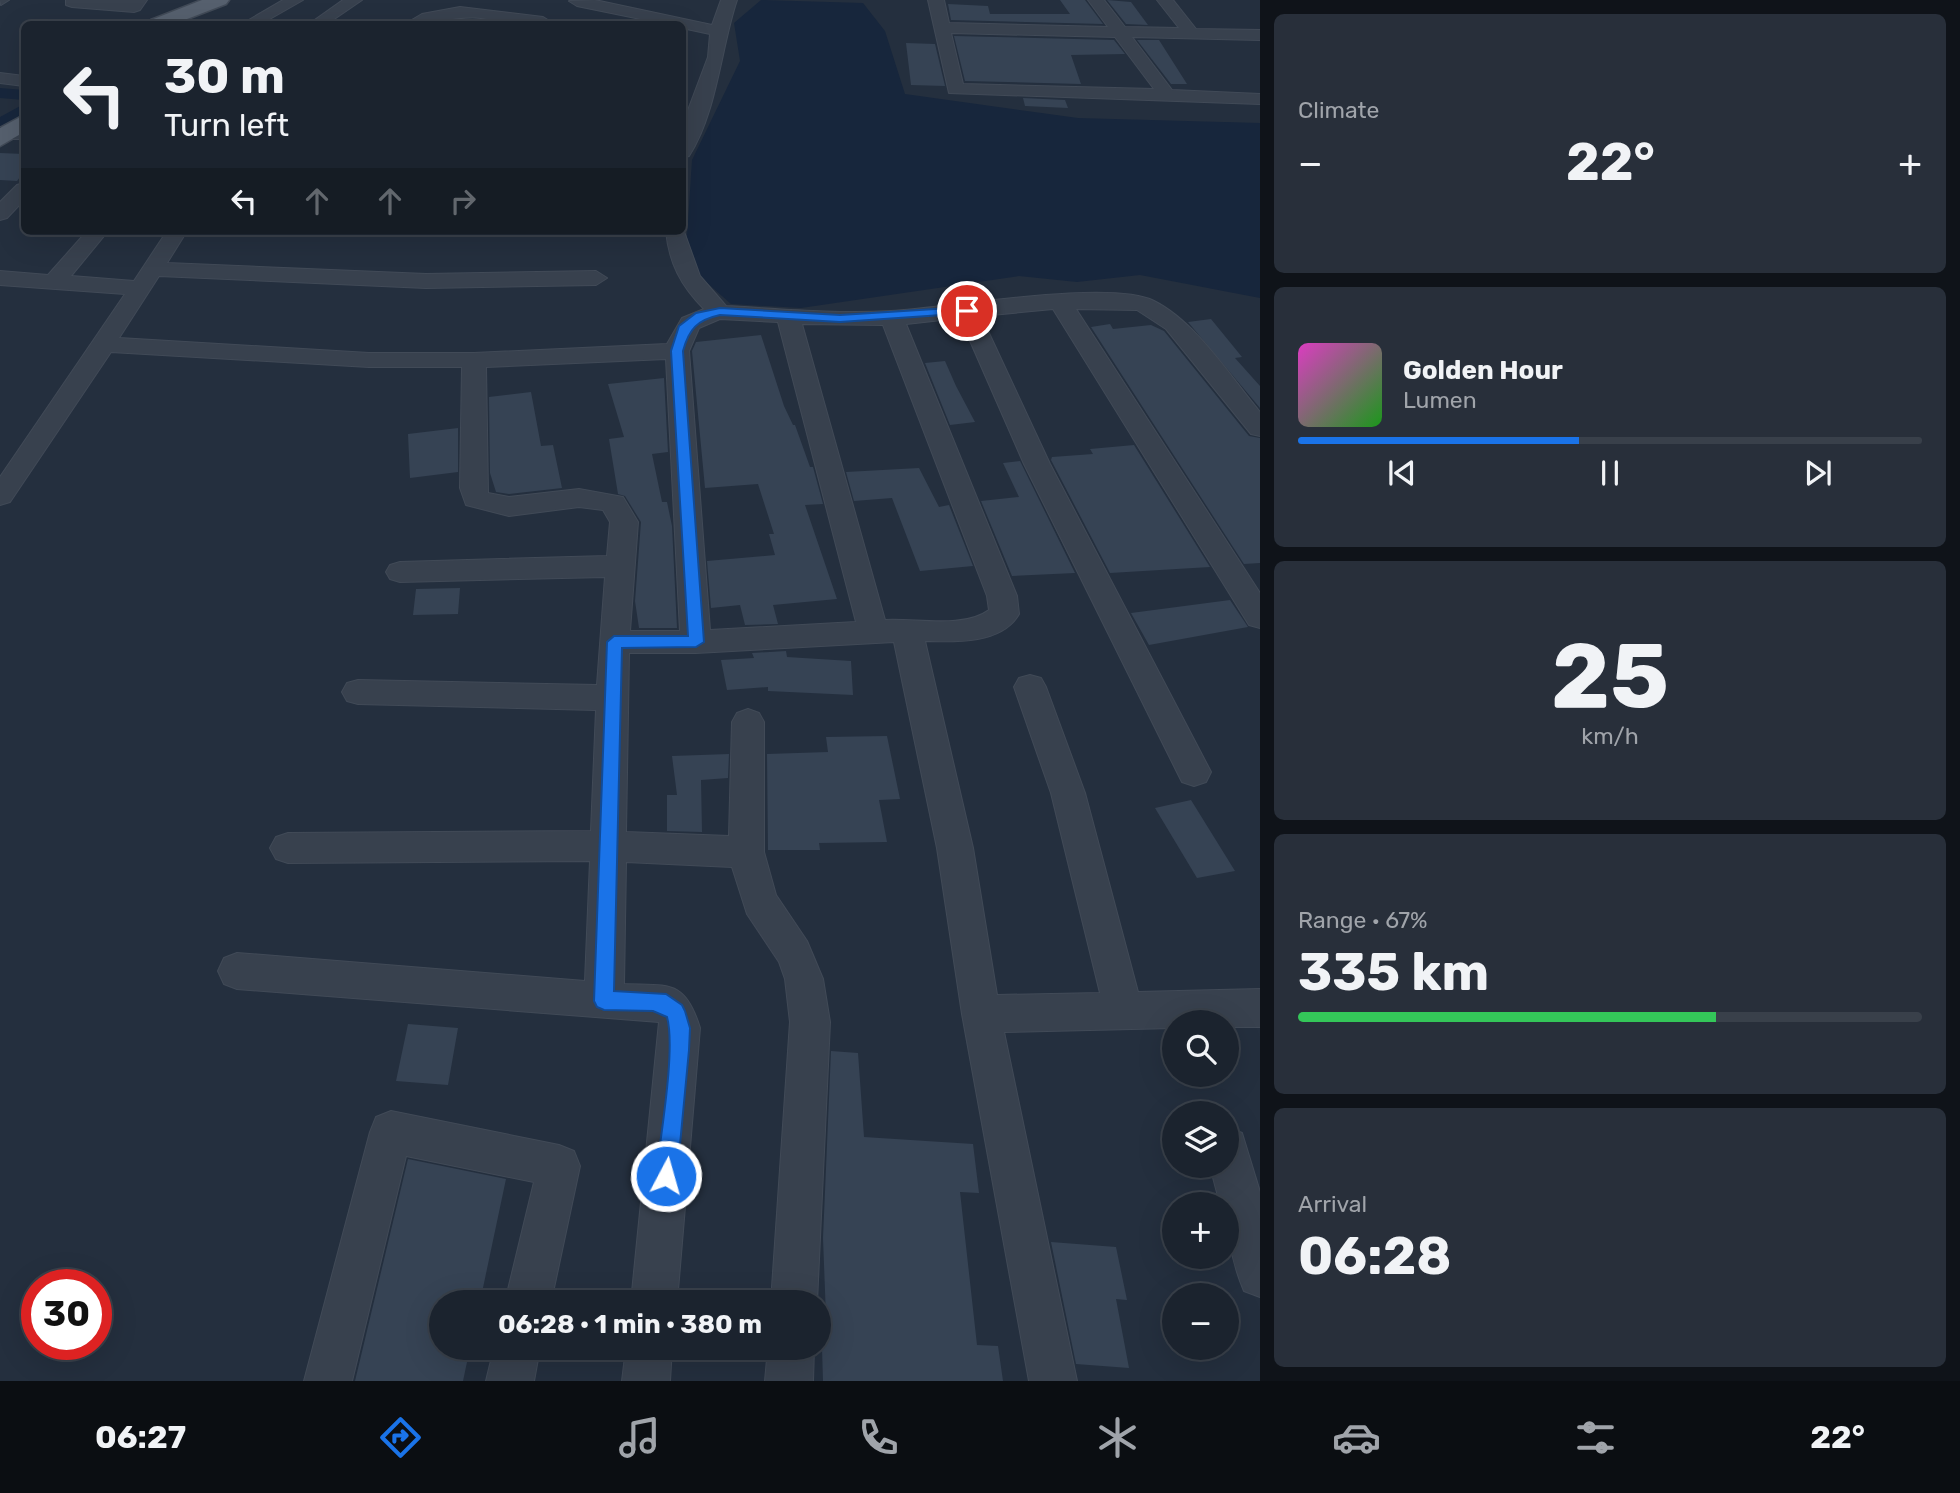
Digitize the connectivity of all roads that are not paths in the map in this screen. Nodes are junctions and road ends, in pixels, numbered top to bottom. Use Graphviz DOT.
graph roads {
  1 [pos="51,0"];
  2 [pos="139,0"];
  3 [pos="219,0"];
  4 [pos="243,0"];
  5 [pos="295,0"];
  6 [pos="354,0"];
  7 [pos="729,0"];
  8 [pos="936,0"];
  9 [pos="1096,0"];
  10 [pos="1165,0"];
  11 [pos="72,1"];
  12 [pos="560,12"];
  13 [pos="166,21"];
  14 [pos="195,21"];
  15 [pos="256,21"];
  16 [pos="322,21"];
  17 [pos="418,21"];
  18 [pos="635,21"];
  19 [pos="686,27"];
  20 [pos="943,28"];
  21 [pos="718,31"];
  22 [pos="1120,33"];
  23 [pos="1192,34"];
  24 [pos="1260,34"];
  25 [pos="0,78"];
  26 [pos="21,81"];
  27 [pos="1167,95"];
  28 [pos="1260,99"];
  29 [pos="21,103"];
  30 [pos="9,129"];
  31 [pos="686,142"];
  32 [pos="21,192"];
  33 [pos="0,214"];
  34 [pos="95,235"];
  35 [pos="174,235"];
  36 [pos="677,235"];
  37 [pos="0,278"];
  38 [pos="146,278"];
  39 [pos="596,278"];
  40 [pos="54,282"];
  41 [pos="1060,302"];
  42 [pos="967,311"];
  43 [pos="720,312"];
  44 [pos="788,316"];
  45 [pos="892,318"];
  46 [pos="103,344"];
  47 [pos="677,351"];
  48 [pos="474,360"];
  49 [pos="1260,428"];
  50 [pos="0,496"];
  51 [pos="619,566"];
  52 [pos="400,572"];
  53 [pos="1260,617"];
  54 [pos="907,629"];
  55 [pos="873,631"];
  56 [pos="614,642"];
  57 [pos="696,642"];
  58 [pos="1030,687"];
  59 [pos="358,692"];
  60 [pos="613,698"];
  61 [pos="748,722"];
  62 [pos="1194,772"];
  63 [pos="607,846"];
  64 [pos="288,848"];
  65 [pos="746,852"];
  66 [pos="237,971"];
  67 [pos="604,1001"];
  68 [pos="1260,1008"];
  69 [pos="1124,1011"];
  70 [pos="981,1014"];
  71 [pos="1235,1178"];
  72 [pos="1260,1275"];
  73 [pos="531,1290"];
  74 [pos="655,1290"];
  75 [pos="795,1290"];
  76 [pos="514,1360"];
  77 [pos="648,1360"];
  78 [pos="790,1360"];
  79 [pos="328,1381"];
  80 [pos="510,1381"];
  81 [pos="646,1381"];
  82 [pos="789,1381"];
  83 [pos="1053,1381"];
  1 -- 11 [label="street"];
  2 -- 11 [label="street"];
  3 -- 13 [label="main road"];
  4 -- 14 [label="main road"];
  5 -- 15 [label="street"];
  6 -- 16 [label="street"];
  7 -- 21 [label="street"];
  8 -- 20 [label="street"];
  9 -- 22 [label="street"];
  10 -- 23 [label="street"];
  12 -- 17 [label="street"];
  12 -- 18 [label="street"];
  19 -- 21 [label="street"];
  20 -- 22 [label="street"];
  20 -- 27 [label="street"];
  21 -- 31 [label="street"];
  22 -- 23 [label="street"];
  22 -- 27 [label="street"];
  23 -- 24 [label="street"];
  25 -- 26 [label="street"];
  27 -- 28 [label="street"];
  29 -- 30 [label="main road"];
  32 -- 33 [label="street"];
  34 -- 40 [label="street"];
  35 -- 38 [label="street"];
  36 -- 43 [label="street"];
  37 -- 40 [label="street"];
  38 -- 39 [label="street"];
  38 -- 40 [label="street"];
  38 -- 46 [label="street"];
  41 -- 42 [label="street"];
  41 -- 49 [label="street"];
  41 -- 53 [label="street"];
  42 -- 45 [label="street"];
  42 -- 62 [label="street"];
  43 -- 44 [label="street"];
  43 -- 47 [label="street"];
  44 -- 45 [label="street"];
  44 -- 55 [label="street"];
  45 -- 54 [label="street"];
  46 -- 48 [label="street"];
  46 -- 50 [label="street"];
  47 -- 48 [label="street"];
  47 -- 57 [label="street"];
  48 -- 51 [label="street"];
  51 -- 52 [label="street"];
  51 -- 56 [label="street"];
  54 -- 55 [label="street"];
  54 -- 70 [label="street"];
  55 -- 57 [label="street"];
  56 -- 57 [label="street"];
  56 -- 60 [label="street"];
  58 -- 69 [label="street"];
  59 -- 60 [label="street"];
  60 -- 63 [label="street"];
  61 -- 65 [label="street"];
  63 -- 64 [label="street"];
  63 -- 65 [label="street"];
  63 -- 67 [label="street"];
  65 -- 75 [label="street"];
  66 -- 67 [label="street"];
  67 -- 74 [label="street"];
  68 -- 69 [label="street"];
  69 -- 70 [label="street"];
  70 -- 83 [label="street"];
  71 -- 72 [label="street"];
  73 -- 79 [label="street"];
  76 -- 80 [label="street"];
  77 -- 81 [label="street"];
  78 -- 82 [label="street"];
}
